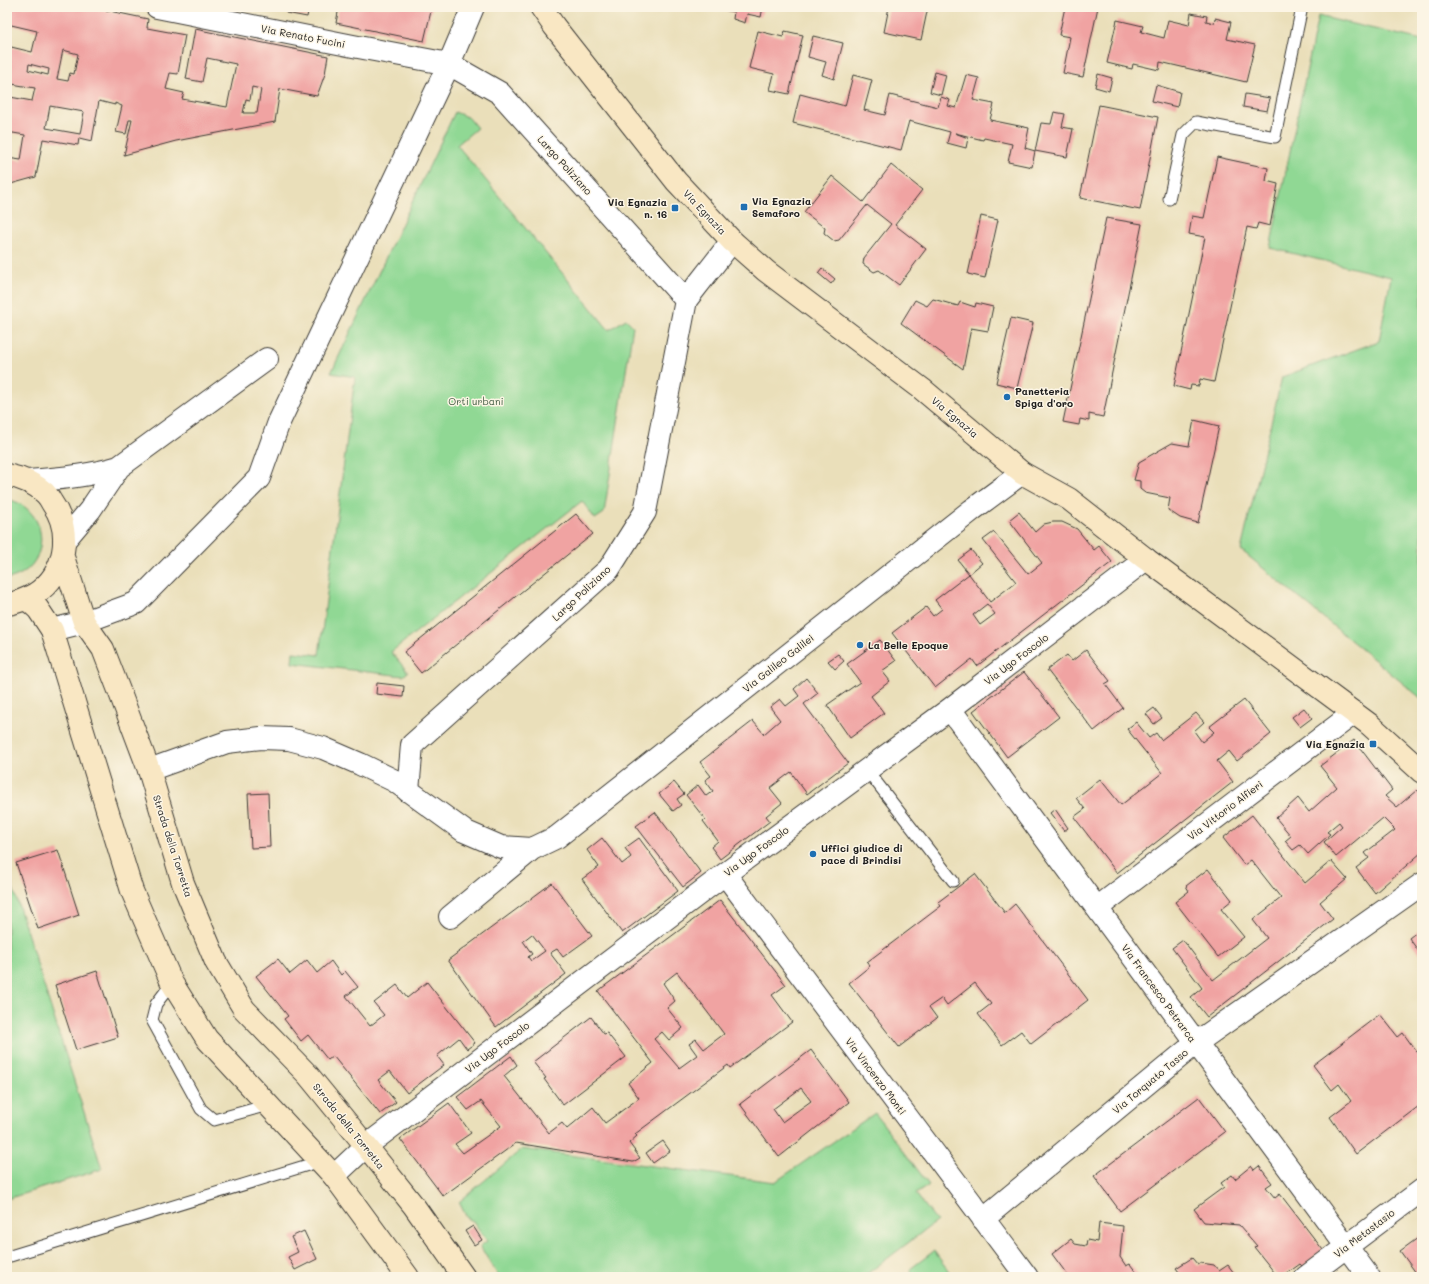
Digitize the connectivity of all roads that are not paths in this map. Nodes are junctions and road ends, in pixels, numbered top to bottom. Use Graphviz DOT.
graph roads {
  1 [pos="157,7"];
  2 [pos="473,7"];
  3 [pos="541,7"];
  4 [pos="1302,7"];
  5 [pos="449,64"];
  6 [pos="1169,199"];
  7 [pos="732,241"];
  8 [pos="686,300"];
  9 [pos="267,359"];
  10 [pos="119,467"];
  11 [pos="1022,473"];
  12 [pos="15,474"];
  13 [pos="64,549"];
  14 [pos="1146,559"];
  15 [pos="17,601"];
  16 [pos="84,622"];
  17 [pos="52,630"];
  18 [pos="950,709"];
  19 [pos="1354,713"];
  20 [pos="149,770"];
  21 [pos="867,770"];
  22 [pos="1422,772"];
  23 [pos="408,791"];
  24 [pos="532,849"];
  25 [pos="725,874"];
  26 [pos="953,881"];
  27 [pos="1422,884"];
  28 [pos="1097,908"];
  29 [pos="450,917"];
  30 [pos="172,983"];
  31 [pos="1196,1043"];
  32 [pos="268,1105"];
  33 [pos="366,1146"];
  34 [pos="327,1168"];
  35 [pos="1422,1190"];
  36 [pos="983,1219"];
  37 [pos="1346,1247"];
  38 [pos="7,1257"];
  39 [pos="408,1277"];
  40 [pos="464,1277"];
  41 [pos="1027,1277"];
  42 [pos="1306,1277"];
  43 [pos="1369,1277"];
  1 -- 5 [label="street, Via Renato Fucini"];
  2 -- 5 [label="street"];
  3 -- 7 [label="street, Via Egnazia"];
  4 -- 6 [label="lane"];
  5 -- 8 [label="street, Largo Poliziano"];
  5 -- 16 [label="street"];
  7 -- 8 [label="street, Largo Poliziano"];
  7 -- 11 [label="street, Via Egnazia"];
  8 -- 23 [label="street, Largo Poliziano"];
  9 -- 10 [label="street"];
  10 -- 12 [label="street"];
  10 -- 13 [label="street"];
  11 -- 14 [label="street, Via Egnazia"];
  11 -- 24 [label="street, Via Galileo Galilei"];
  12 -- 13 [label="street, Strada della Torretta"];
  13 -- 15 [label="street"];
  13 -- 16 [label="street, Strada della Torretta"];
  14 -- 18 [label="street, Via Ugo Foscolo"];
  14 -- 19 [label="street, Via Egnazia"];
  15 -- 17 [label="street"];
  16 -- 17 [label="street"];
  16 -- 20 [label="street, Strada della Torretta"];
  17 -- 30 [label="street"];
  18 -- 21 [label="street, Via Ugo Foscolo"];
  18 -- 28 [label="street, Via Francesco Petrarca"];
  19 -- 22 [label="street, Via Egnazia"];
  19 -- 28 [label="street, Via Vittorio Alfieri"];
  20 -- 23 [label="street"];
  20 -- 33 [label="street, Strada della Torretta"];
  21 -- 25 [label="street, Via Ugo Foscolo"];
  21 -- 26 [label="lane"];
  23 -- 24 [label="street"];
  24 -- 29 [label="street, Via Galileo Galilei"];
  25 -- 33 [label="street, Via Ugo Foscolo"];
  25 -- 36 [label="street, Via Vincenzo Monti"];
  27 -- 31 [label="street, Via Torquato Tasso"];
  28 -- 31 [label="street, Via Francesco Petrarca"];
  30 -- 32 [label="street"];
  30 -- 32 [label="lane"];
  31 -- 36 [label="street, Via Torquato Tasso"];
  31 -- 37 [label="street, Via Francesco Petrarca"];
  32 -- 34 [label="street"];
  33 -- 34 [label="street, Via Ugo Foscolo"];
  33 -- 40 [label="street, Strada della Torretta"];
  34 -- 38 [label="lane"];
  34 -- 39 [label="street"];
  35 -- 37 [label="street, Via Metastasio"];
  36 -- 41 [label="street, Via Vincenzo Monti"];
  37 -- 42 [label="street, Via Metastasio"];
  37 -- 43 [label="street, Via Francesco Petrarca"];
}
